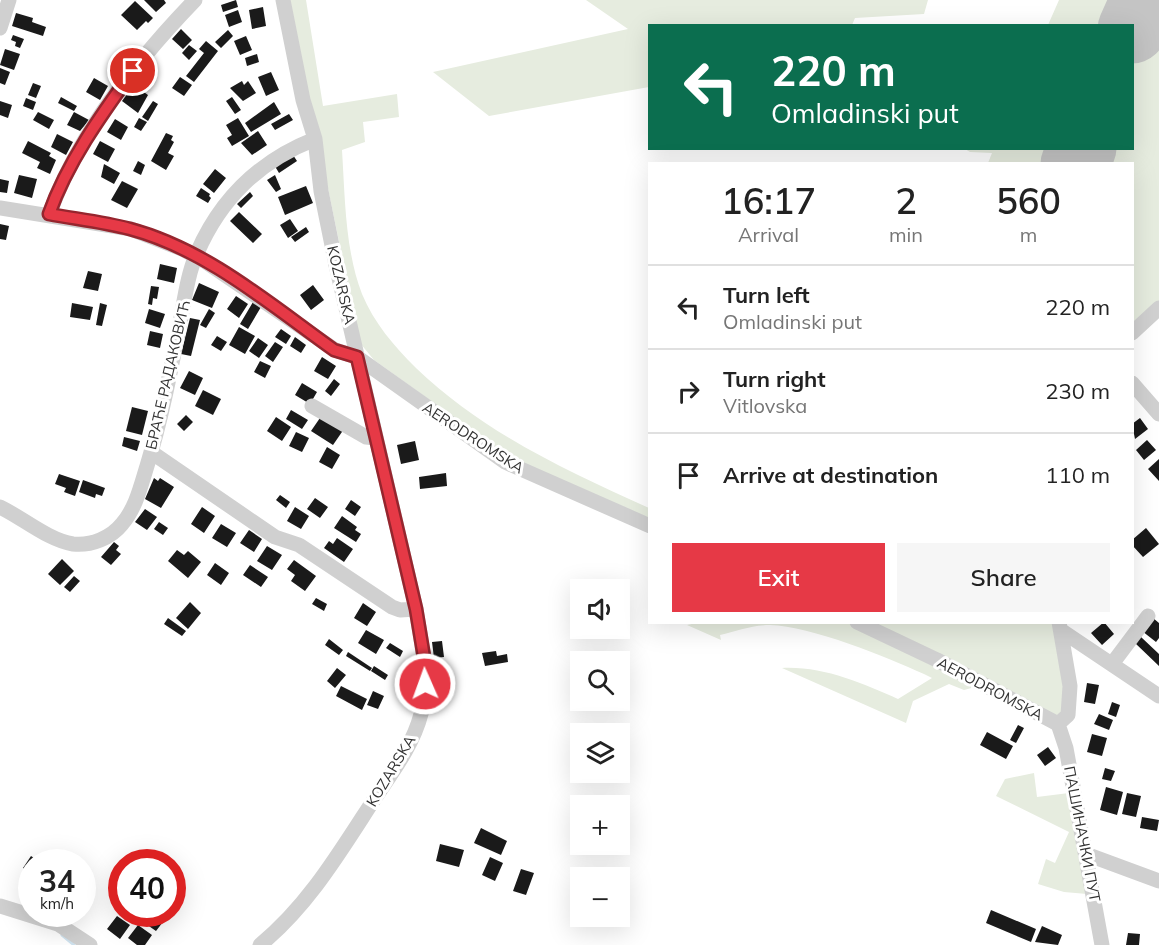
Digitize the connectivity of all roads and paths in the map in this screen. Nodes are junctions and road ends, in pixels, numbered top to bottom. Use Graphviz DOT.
graph roads {
  1 [pos="9,0"];
  2 [pos="195,0"];
  3 [pos="283,0"];
  4 [pos="0,28"];
  5 [pos="315,139"];
  6 [pos="0,208"];
  7 [pos="49,214"];
  8 [pos="195,256"];
  9 [pos="1159,308"];
  10 [pos="1134,331"];
  11 [pos="357,357"];
  12 [pos="1134,385"];
  13 [pos="312,406"];
  14 [pos="1159,414"];
  15 [pos="375,438"];
  16 [pos="151,452"];
  17 [pos="0,507"];
  18 [pos="648,525"];
  19 [pos="416,609"];
  20 [pos="1148,616"];
  21 [pos="861,624"];
  22 [pos="1060,627"];
  23 [pos="1112,664"];
  24 [pos="1159,696"];
  25 [pos="1058,724"];
  26 [pos="1086,854"];
  27 [pos="1159,881"];
  28 [pos="0,906"];
  29 [pos="90,945"];
  30 [pos="260,945"];
  31 [pos="1102,945"];
  1 -- 4 [label="street"];
  2 -- 7 [label="street"];
  3 -- 5 [label="street, KOZARSKA"];
  5 -- 8 [label="street, БРАЋЕ РАДАКОВИЋ"];
  5 -- 11 [label="street, KOZARSKA"];
  6 -- 7 [label="street, AERODROMSKA"];
  7 -- 8 [label="street, AERODROMSKA"];
  8 -- 11 [label="street, AERODROMSKA"];
  8 -- 16 [label="street, БРАЋЕ РАДАКОВИЋ"];
  9 -- 10 [label="street"];
  11 -- 15 [label="street, KOZARSKA"];
  11 -- 18 [label="street, AERODROMSKA"];
  12 -- 14 [label="street"];
  13 -- 15 [label="street"];
  15 -- 19 [label="street, KOZARSKA"];
  16 -- 17 [label="street, БРАЋЕ РАДАКОВИЋ"];
  16 -- 19 [label="street"];
  19 -- 30 [label="street, KOZARSKA"];
  20 -- 23 [label="street"];
  21 -- 25 [label="street, AERODROMSKA"];
  22 -- 23 [label="street"];
  22 -- 25 [label="street, AERODROMSKA"];
  23 -- 24 [label="street"];
  25 -- 26 [label="street, ПАШИНАЧКИ ПУТ"];
  26 -- 27 [label="street"];
  26 -- 31 [label="street, ПАШИНАЧКИ ПУТ"];
  28 -- 29 [label="street"];
}
